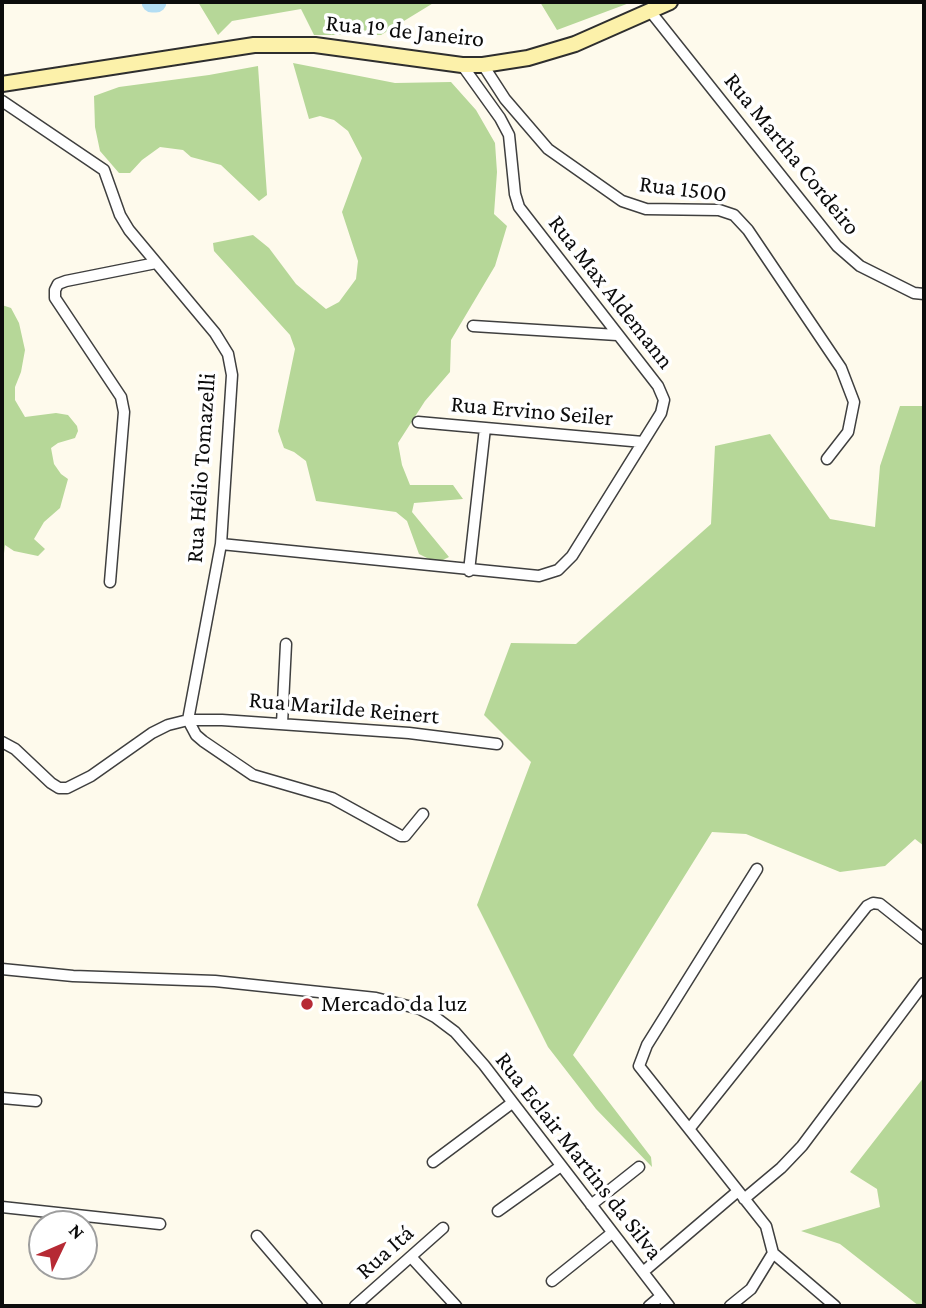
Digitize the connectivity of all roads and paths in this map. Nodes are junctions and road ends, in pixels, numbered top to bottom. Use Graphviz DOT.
graph roads {
  1 [pos="670,2"];
  2 [pos="650,11"];
  3 [pos="462,65"];
  4 [pos="483,65"];
  5 [pos="2,84"];
  6 [pos="2,101"];
  7 [pos="156,263"];
  8 [pos="924,294"];
  9 [pos="473,326"];
  10 [pos="617,335"];
  11 [pos="418,422"];
  12 [pos="485,428"];
  13 [pos="643,442"];
  14 [pos="827,459"];
  15 [pos="221,544"];
  16 [pos="468,570"];
  17 [pos="110,582"];
  18 [pos="286,644"];
  19 [pos="188,720"];
  20 [pos="282,724"];
  21 [pos="2,743"];
  22 [pos="497,744"];
  23 [pos="423,814"];
  24 [pos="757,869"];
  25 [pos="924,939"];
  26 [pos="2,969"];
  27 [pos="924,983"];
  28 [pos="2,1098"];
  29 [pos="36,1101"];
  30 [pos="512,1102"];
  31 [pos="690,1128"];
  32 [pos="433,1162"];
  33 [pos="561,1166"];
  34 [pos="639,1167"];
  35 [pos="741,1195"];
  36 [pos="590,1205"];
  37 [pos="2,1207"];
  38 [pos="498,1212"];
  39 [pos="160,1224"];
  40 [pos="443,1228"];
  41 [pos="612,1233"];
  42 [pos="257,1236"];
  43 [pos="773,1253"];
  44 [pos="412,1258"];
  45 [pos="643,1272"];
  46 [pos="552,1281"];
  47 [pos="661,1296"];
  48 [pos="317,1306"];
  49 [pos="355,1306"];
  50 [pos="456,1306"];
  51 [pos="649,1306"];
  52 [pos="669,1306"];
  53 [pos="730,1306"];
  54 [pos="835,1306"];
  1 -- 2 [label="street, Rua 1º de Janeiro"];
  2 -- 4 [label="street, Rua 1º de Janeiro"];
  2 -- 8 [label="street, Rua Martha Cordeiro"];
  3 -- 4 [label="street, Rua 1º de Janeiro"];
  3 -- 5 [label="street, Rua 1º de Janeiro"];
  3 -- 10 [label="street, Rua Max Aldemann"];
  4 -- 14 [label="street, Rua 1500"];
  6 -- 7 [label="street, Rua Hélio Tomazelli"];
  7 -- 15 [label="street, Rua Hélio Tomazelli"];
  7 -- 17 [label="street"];
  9 -- 10 [label="street"];
  10 -- 13 [label="street, Rua Max Aldemann"];
  11 -- 12 [label="street, Rua Ervino Seiler"];
  12 -- 13 [label="street, Rua Ervino Seiler"];
  12 -- 16 [label="street"];
  13 -- 16 [label="street, Rua Max Aldemann"];
  15 -- 16 [label="street, Rua Max Aldemann"];
  15 -- 19 [label="street, Rua Hélio Tomazelli"];
  18 -- 20 [label="street"];
  19 -- 20 [label="street, Rua Marilde Reinert"];
  19 -- 21 [label="street"];
  19 -- 23 [label="street"];
  20 -- 22 [label="street, Rua Marilde Reinert"];
  24 -- 31 [label="street"];
  25 -- 31 [label="street"];
  26 -- 30 [label="street, Rua Eclair Martins da Silva"];
  27 -- 35 [label="street"];
  28 -- 29 [label="street"];
  30 -- 32 [label="street"];
  30 -- 33 [label="street, Rua Eclair Martins da Silva"];
  31 -- 35 [label="street"];
  33 -- 36 [label="street, Rua Eclair Martins da Silva"];
  33 -- 38 [label="street"];
  34 -- 36 [label="street"];
  35 -- 43 [label="street"];
  35 -- 45 [label="street"];
  36 -- 41 [label="street, Rua Eclair Martins da Silva"];
  37 -- 39 [label="street"];
  40 -- 44 [label="street, Rua Itá"];
  41 -- 45 [label="street, Rua Eclair Martins da Silva"];
  41 -- 46 [label="street"];
  42 -- 48 [label="street"];
  43 -- 53 [label="street"];
  43 -- 54 [label="street"];
  44 -- 49 [label="street, Rua Itá"];
  44 -- 50 [label="street"];
  45 -- 47 [label="street, Rua Eclair Martins da Silva"];
  47 -- 51 [label="street"];
  47 -- 52 [label="street, Rua Eclair Martins da Silva"];
}
